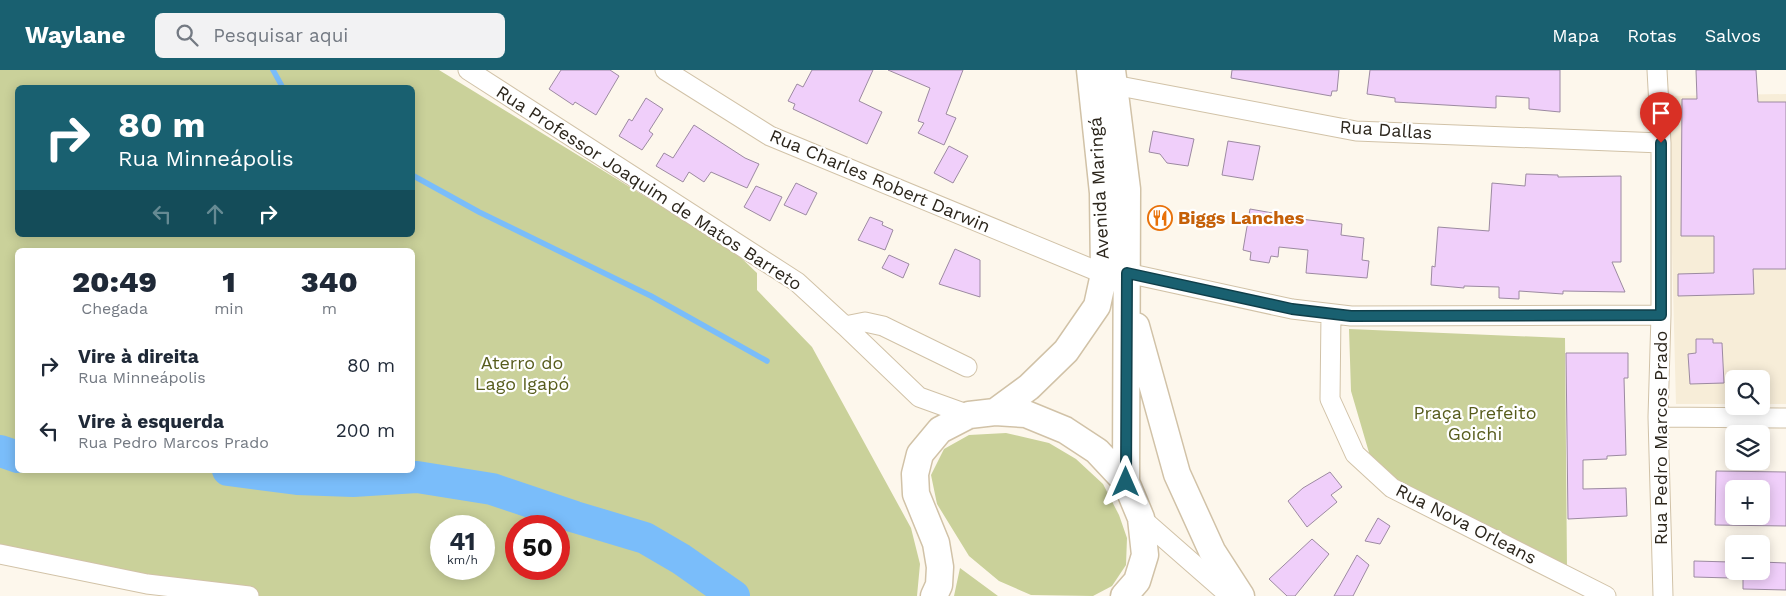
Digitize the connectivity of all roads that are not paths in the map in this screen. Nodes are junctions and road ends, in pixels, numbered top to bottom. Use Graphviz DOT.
graph roads {
  1 [pos="468,70"];
  2 [pos="665,70"];
  3 [pos="1657,70"];
  4 [pos="1096,75"];
  5 [pos="1661,143"];
  6 [pos="1119,282"];
  7 [pos="1331,314"];
  8 [pos="1661,315"];
  9 [pos="845,326"];
  10 [pos="967,367"];
  11 [pos="995,412"];
  12 [pos="969,415"];
  13 [pos="1658,417"];
  14 [pos="1786,418"];
  15 [pos="1126,482"];
  16 [pos="1141,518"];
  17 [pos="0,554"];
  18 [pos="148,590"];
  19 [pos="249,596"];
  20 [pos="934,596"];
  21 [pos="1124,596"];
  22 [pos="1230,596"];
  23 [pos="1242,596"];
  24 [pos="1606,596"];
  25 [pos="1663,596"];
  1 -- 9 [label="street, Rua Professor Joaquim de Matos Barreto"];
  2 -- 6 [label="street, Rua Charles Robert Darwin"];
  3 -- 5 [label="street, Rua Pedro Marcos Prado"];
  4 -- 5 [label="street, Rua Dallas"];
  4 -- 6 [label="main road, Avenida Maringá"];
  5 -- 8 [label="street, Rua Pedro Marcos Prado"];
  6 -- 7 [label="street, Rua Charles Robert Darwin"];
  6 -- 11 [label="main road, Avenida Maringá"];
  6 -- 15 [label="main road, Avenida Maringá"];
  6 -- 23 [label="main road"];
  7 -- 8 [label="street, Rua Charles Robert Darwin"];
  7 -- 24 [label="street, Rua Nova Orleans"];
  8 -- 13 [label="street, Rua Pedro Marcos Prado"];
  9 -- 10 [label="street"];
  9 -- 12 [label="street, Rua Professor Joaquim de Matos Barreto"];
  11 -- 12 [label="main road, Avenida Maringá"];
  11 -- 15 [label="main road, Avenida Maringá"];
  12 -- 20 [label="main road, Avenida Maringá"];
  13 -- 14 [label="street"];
  13 -- 25 [label="street, Rua Pedro Marcos Prado"];
  15 -- 16 [label="main road, Avenida Maringá"];
  16 -- 21 [label="main road, Avenida Maringá"];
  16 -- 22 [label="street"];
  17 -- 18 [label="street"];
  18 -- 19 [label="street"];
}
